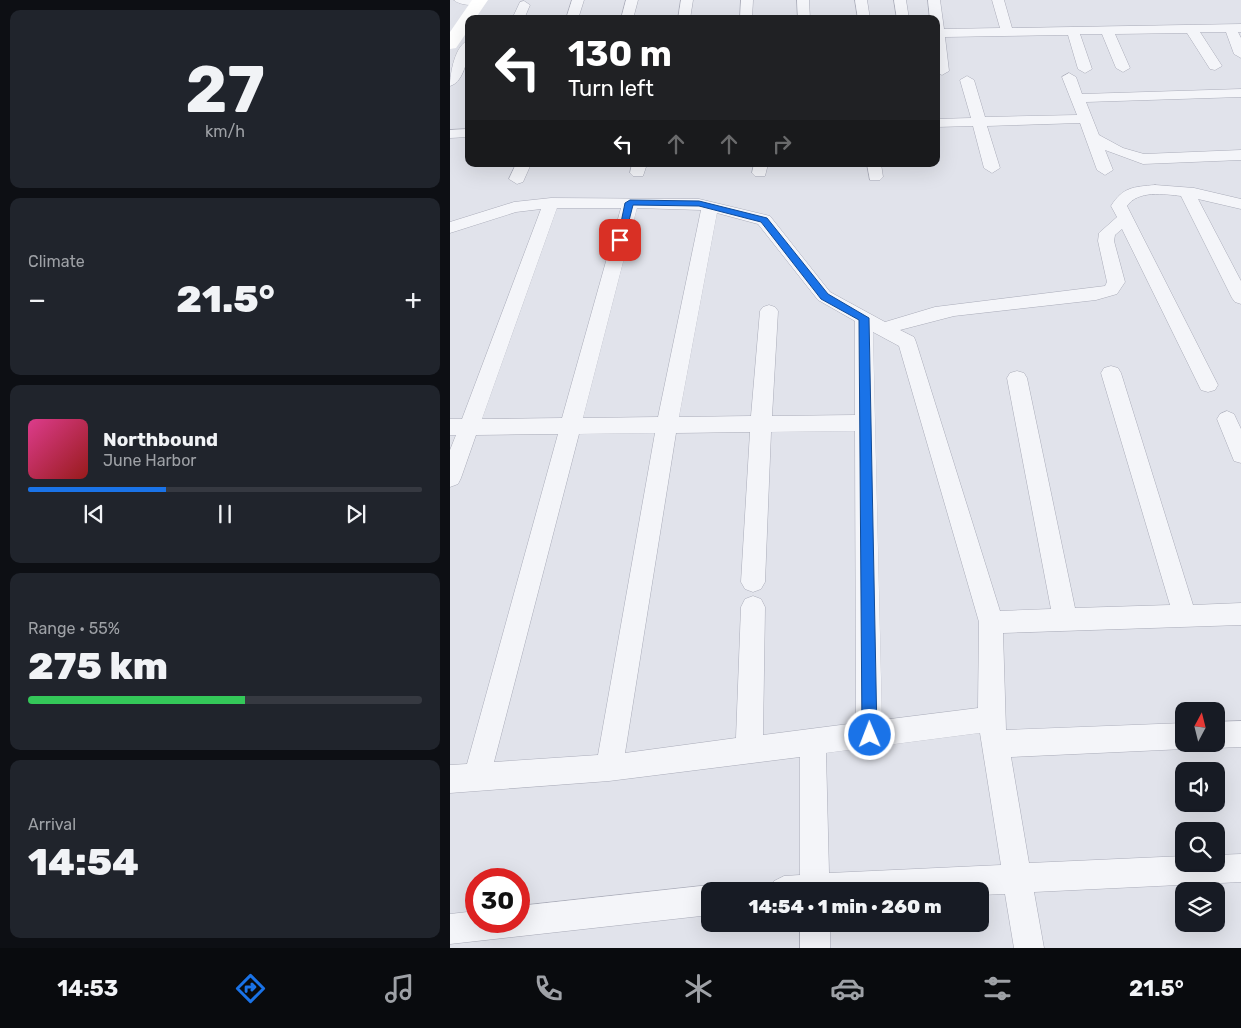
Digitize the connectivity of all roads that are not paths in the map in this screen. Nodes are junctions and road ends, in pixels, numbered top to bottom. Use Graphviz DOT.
graph roads {
  1 [pos="460,0"];
  2 [pos="480,0"];
  3 [pos="578,0"];
  4 [pos="632,0"];
  5 [pos="686,0"];
  6 [pos="747,0"];
  7 [pos="803,0"];
  8 [pos="861,0"];
  9 [pos="900,0"];
  10 [pos="934,0"];
  11 [pos="998,0"];
  12 [pos="524,5"];
  13 [pos="472,15"];
  14 [pos="520,15"];
  15 [pos="573,15"];
  16 [pos="628,15"];
  17 [pos="684,15"];
  18 [pos="746,15"];
  19 [pos="804,15"];
  20 [pos="863,15"];
  21 [pos="902,15"];
  22 [pos="935,15"];
  23 [pos="465,27"];
  24 [pos="1236,28"];
  25 [pos="1191,29"];
  26 [pos="1107,30"];
  27 [pos="1073,31"];
  28 [pos="1006,32"];
  29 [pos="940,33"];
  30 [pos="457,42"];
  31 [pos="1241,54"];
  32 [pos="940,56"];
  33 [pos="1214,66"];
  34 [pos="1123,68"];
  35 [pos="1085,69"];
  36 [pos="942,71"];
  37 [pos="1069,77"];
  38 [pos="968,80"];
  39 [pos="450,82"];
  40 [pos="1241,93"];
  41 [pos="1077,98"];
  42 [pos="1086,119"];
  43 [pos="979,122"];
  44 [pos="940,123"];
  45 [pos="465,133"];
  46 [pos="450,134"];
  47 [pos="1092,137"];
  48 [pos="1241,155"];
  49 [pos="522,167"];
  50 [pos="992,168"];
  51 [pos="1105,170"];
  52 [pos="517,179"];
  53 [pos="1187,192"];
  54 [pos="552,203"];
  55 [pos="630,203"];
  56 [pos="1241,204"];
  57 [pos="710,207"];
  58 [pos="1125,219"];
  59 [pos="452,230"];
  60 [pos="1241,298"];
  61 [pos="769,311"];
  62 [pos="873,323"];
  63 [pos="1111,373"];
  64 [pos="1017,378"];
  65 [pos="1208,385"];
  66 [pos="1227,419"];
  67 [pos="865,423"];
  68 [pos="760,424"];
  69 [pos="667,425"];
  70 [pos="570,426"];
  71 [pos="459,427"];
  72 [pos="1241,455"];
  73 [pos="450,478"];
  74 [pos="753,582"];
  75 [pos="753,608"];
  76 [pos="1241,614"];
  77 [pos="1185,616"];
  78 [pos="1065,620"];
  79 [pos="991,622"];
  80 [pos="993,732"];
  81 [pos="1241,734"];
  82 [pos="870,735"];
  83 [pos="1225,735"];
  84 [pos="1175,736"];
  85 [pos="813,742"];
  86 [pos="749,751"];
  87 [pos="609,768"];
  88 [pos="477,776"];
  89 [pos="450,779"];
  90 [pos="1241,868"];
  91 [pos="1017,878"];
  92 [pos="815,882"];
  93 [pos="944,882"];
  94 [pos="701,901"];
  95 [pos="530,920"];
  96 [pos="465,927"];
  97 [pos="450,929"];
  98 [pos="815,932"];
  99 [pos="815,948"];
  100 [pos="1029,948"];
  1 -- 2 [label="street"];
  2 -- 13 [label="street"];
  3 -- 15 [label="street"];
  4 -- 16 [label="street"];
  5 -- 17 [label="street"];
  6 -- 18 [label="street"];
  7 -- 19 [label="street"];
  8 -- 20 [label="street"];
  9 -- 21 [label="street"];
  10 -- 22 [label="street"];
  11 -- 28 [label="street"];
  12 -- 14 [label="street"];
  23 -- 30 [label="street"];
  24 -- 25 [label="street"];
  24 -- 31 [label="street"];
  25 -- 26 [label="street"];
  25 -- 33 [label="street"];
  26 -- 27 [label="street"];
  26 -- 34 [label="street"];
  27 -- 28 [label="street"];
  27 -- 35 [label="street"];
  28 -- 29 [label="street"];
  30 -- 39 [label="street"];
  32 -- 36 [label="street"];
  37 -- 41 [label="street"];
  38 -- 43 [label="street"];
  40 -- 41 [label="street"];
  41 -- 42 [label="street"];
  42 -- 43 [label="street"];
  42 -- 47 [label="street"];
  43 -- 44 [label="street"];
  43 -- 50 [label="street"];
  45 -- 46 [label="street"];
  47 -- 48 [label="street"];
  47 -- 51 [label="street"];
  49 -- 52 [label="street"];
  53 -- 56 [label="street"];
  53 -- 58 [label="street"];
  53 -- 60 [label="street"];
  54 -- 55 [label="street"];
  54 -- 59 [label="street"];
  54 -- 71 [label="street"];
  55 -- 57 [label="street"];
  55 -- 70 [label="street"];
  57 -- 62 [label="street"];
  57 -- 69 [label="street"];
  58 -- 62 [label="street"];
  58 -- 65 [label="street"];
  61 -- 68 [label="street"];
  62 -- 67 [label="street"];
  62 -- 79 [label="street"];
  63 -- 77 [label="street"];
  64 -- 78 [label="street"];
  66 -- 72 [label="street"];
  67 -- 68 [label="street"];
  67 -- 82 [label="street"];
  68 -- 69 [label="street"];
  68 -- 74 [label="street"];
  69 -- 70 [label="street"];
  69 -- 87 [label="street"];
  70 -- 71 [label="street"];
  70 -- 88 [label="street"];
  71 -- 73 [label="street"];
  75 -- 86 [label="street"];
  76 -- 77 [label="street"];
  77 -- 78 [label="street"];
  78 -- 79 [label="street"];
  79 -- 80 [label="street"];
  80 -- 82 [label="street"];
  80 -- 84 [label="street"];
  80 -- 91 [label="street"];
  81 -- 83 [label="street"];
  82 -- 85 [label="street"];
  85 -- 86 [label="street"];
  85 -- 92 [label="street"];
  86 -- 87 [label="street"];
  87 -- 88 [label="street"];
  88 -- 89 [label="street"];
  90 -- 91 [label="street"];
  91 -- 93 [label="street"];
  91 -- 100 [label="street"];
  94 -- 95 [label="street"];
  96 -- 97 [label="street"];
  98 -- 99 [label="street"];
}
